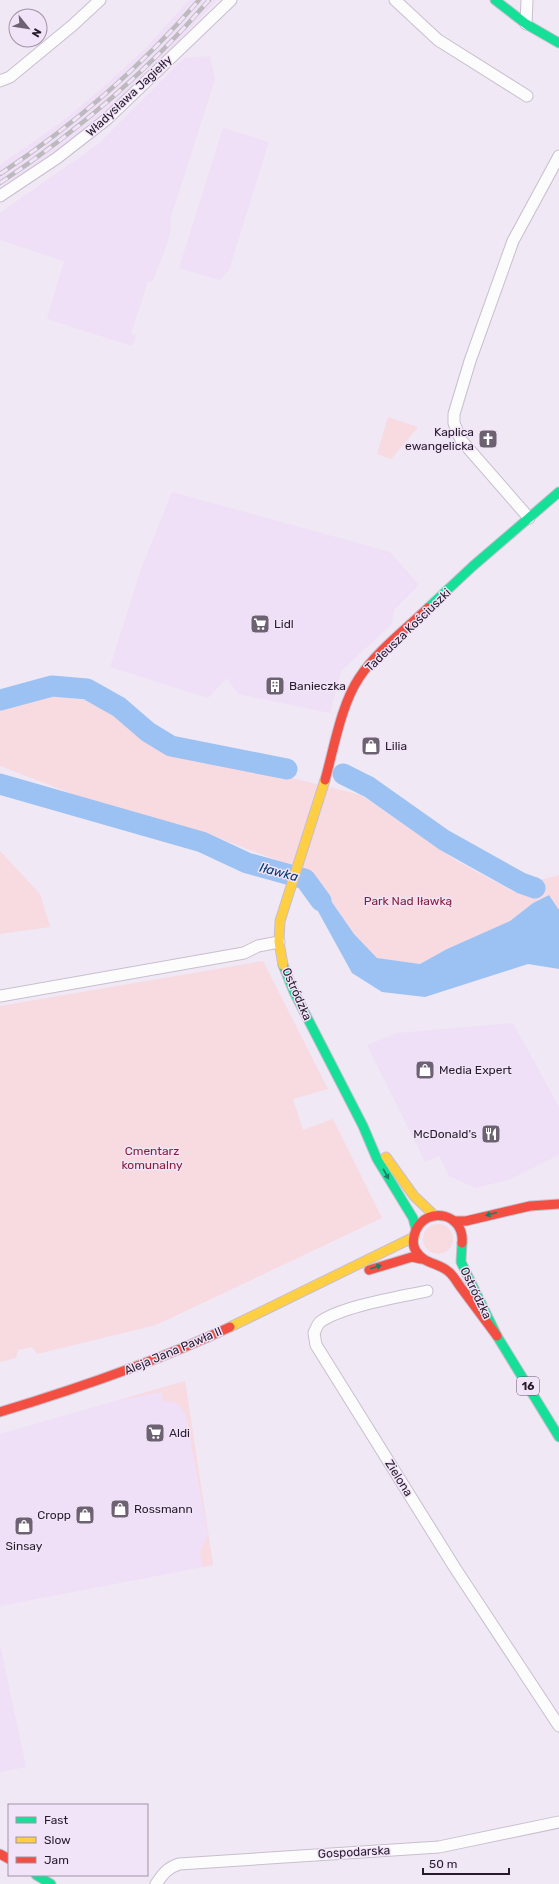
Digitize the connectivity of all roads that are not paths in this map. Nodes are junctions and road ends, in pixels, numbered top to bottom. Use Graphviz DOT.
graph roads {
  1 [pos="100,0"];
  2 [pos="231,0"];
  3 [pos="395,0"];
  4 [pos="495,0"];
  5 [pos="527,0"];
  6 [pos="526,24"];
  7 [pos="559,43"];
  8 [pos="0,81"];
  9 [pos="527,96"];
  10 [pos="559,156"];
  11 [pos="0,196"];
  12 [pos="559,492"];
  13 [pos="529,518"];
  14 [pos="317,808"];
  15 [pos="280,942"];
  16 [pos="0,996"];
  17 [pos="363,1126"];
  18 [pos="559,1205"];
  19 [pos="434,1215"];
  20 [pos="454,1221"];
  21 [pos="487,1226"];
  22 [pos="415,1233"];
  23 [pos="460,1253"];
  24 [pos="421,1258"];
  25 [pos="438,1265"];
  26 [pos="324,1281"];
  27 [pos="427,1291"];
  28 [pos="497,1336"];
  29 [pos="0,1410"];
  30 [pos="559,1437"];
  31 [pos="559,1726"];
  32 [pos="559,1822"];
  33 [pos="38,1876"];
  34 [pos="51,1884"];
  35 [pos="156,1884"];
  1 -- 8 [label="street"];
  2 -- 11 [label="street, Władysława Jagiełły"];
  3 -- 9 [label="street"];
  4 -- 6 [label="main road"];
  5 -- 6 [label="street"];
  6 -- 7 [label="main road"];
  10 -- 13 [label="street"];
  12 -- 13 [label="main road, Tadeusza Kościuszki"];
  13 -- 14 [label="main road, Tadeusza Kościuszki"];
  14 -- 15 [label="main road, Ostródzka"];
  15 -- 16 [label="street"];
  15 -- 17 [label="main road, Ostródzka"];
  17 -- 19 [label="main road, Ostródzka"];
  17 -- 22 [label="main road, Ostródzka, one-way"];
  18 -- 20 [label="main road, one-way"];
  18 -- 21 [label="main road"];
  19 -- 20 [label="main road, Ostródzka"];
  19 -- 22 [label="main road"];
  20 -- 23 [label="main road, Ostródzka"];
  22 -- 24 [label="main road, Ostródzka"];
  22 -- 26 [label="main road, Aleja Jana Pawła II"];
  23 -- 25 [label="main road"];
  23 -- 28 [label="main road, Ostródzka / 16"];
  24 -- 25 [label="main road, Ostródzka / 16"];
  26 -- 24 [label="main road, Aleja Jana Pawła II, one-way"];
  25 -- 28 [label="main road, Ostródzka / 16"];
  26 -- 29 [label="main road, Aleja Jana Pawła II"];
  27 -- 31 [label="street, Zielona"];
  28 -- 30 [label="main road, Ostródzka / 16"];
  32 -- 35 [label="street, Gospodarska"];
  33 -- 34 [label="main road"];
}
